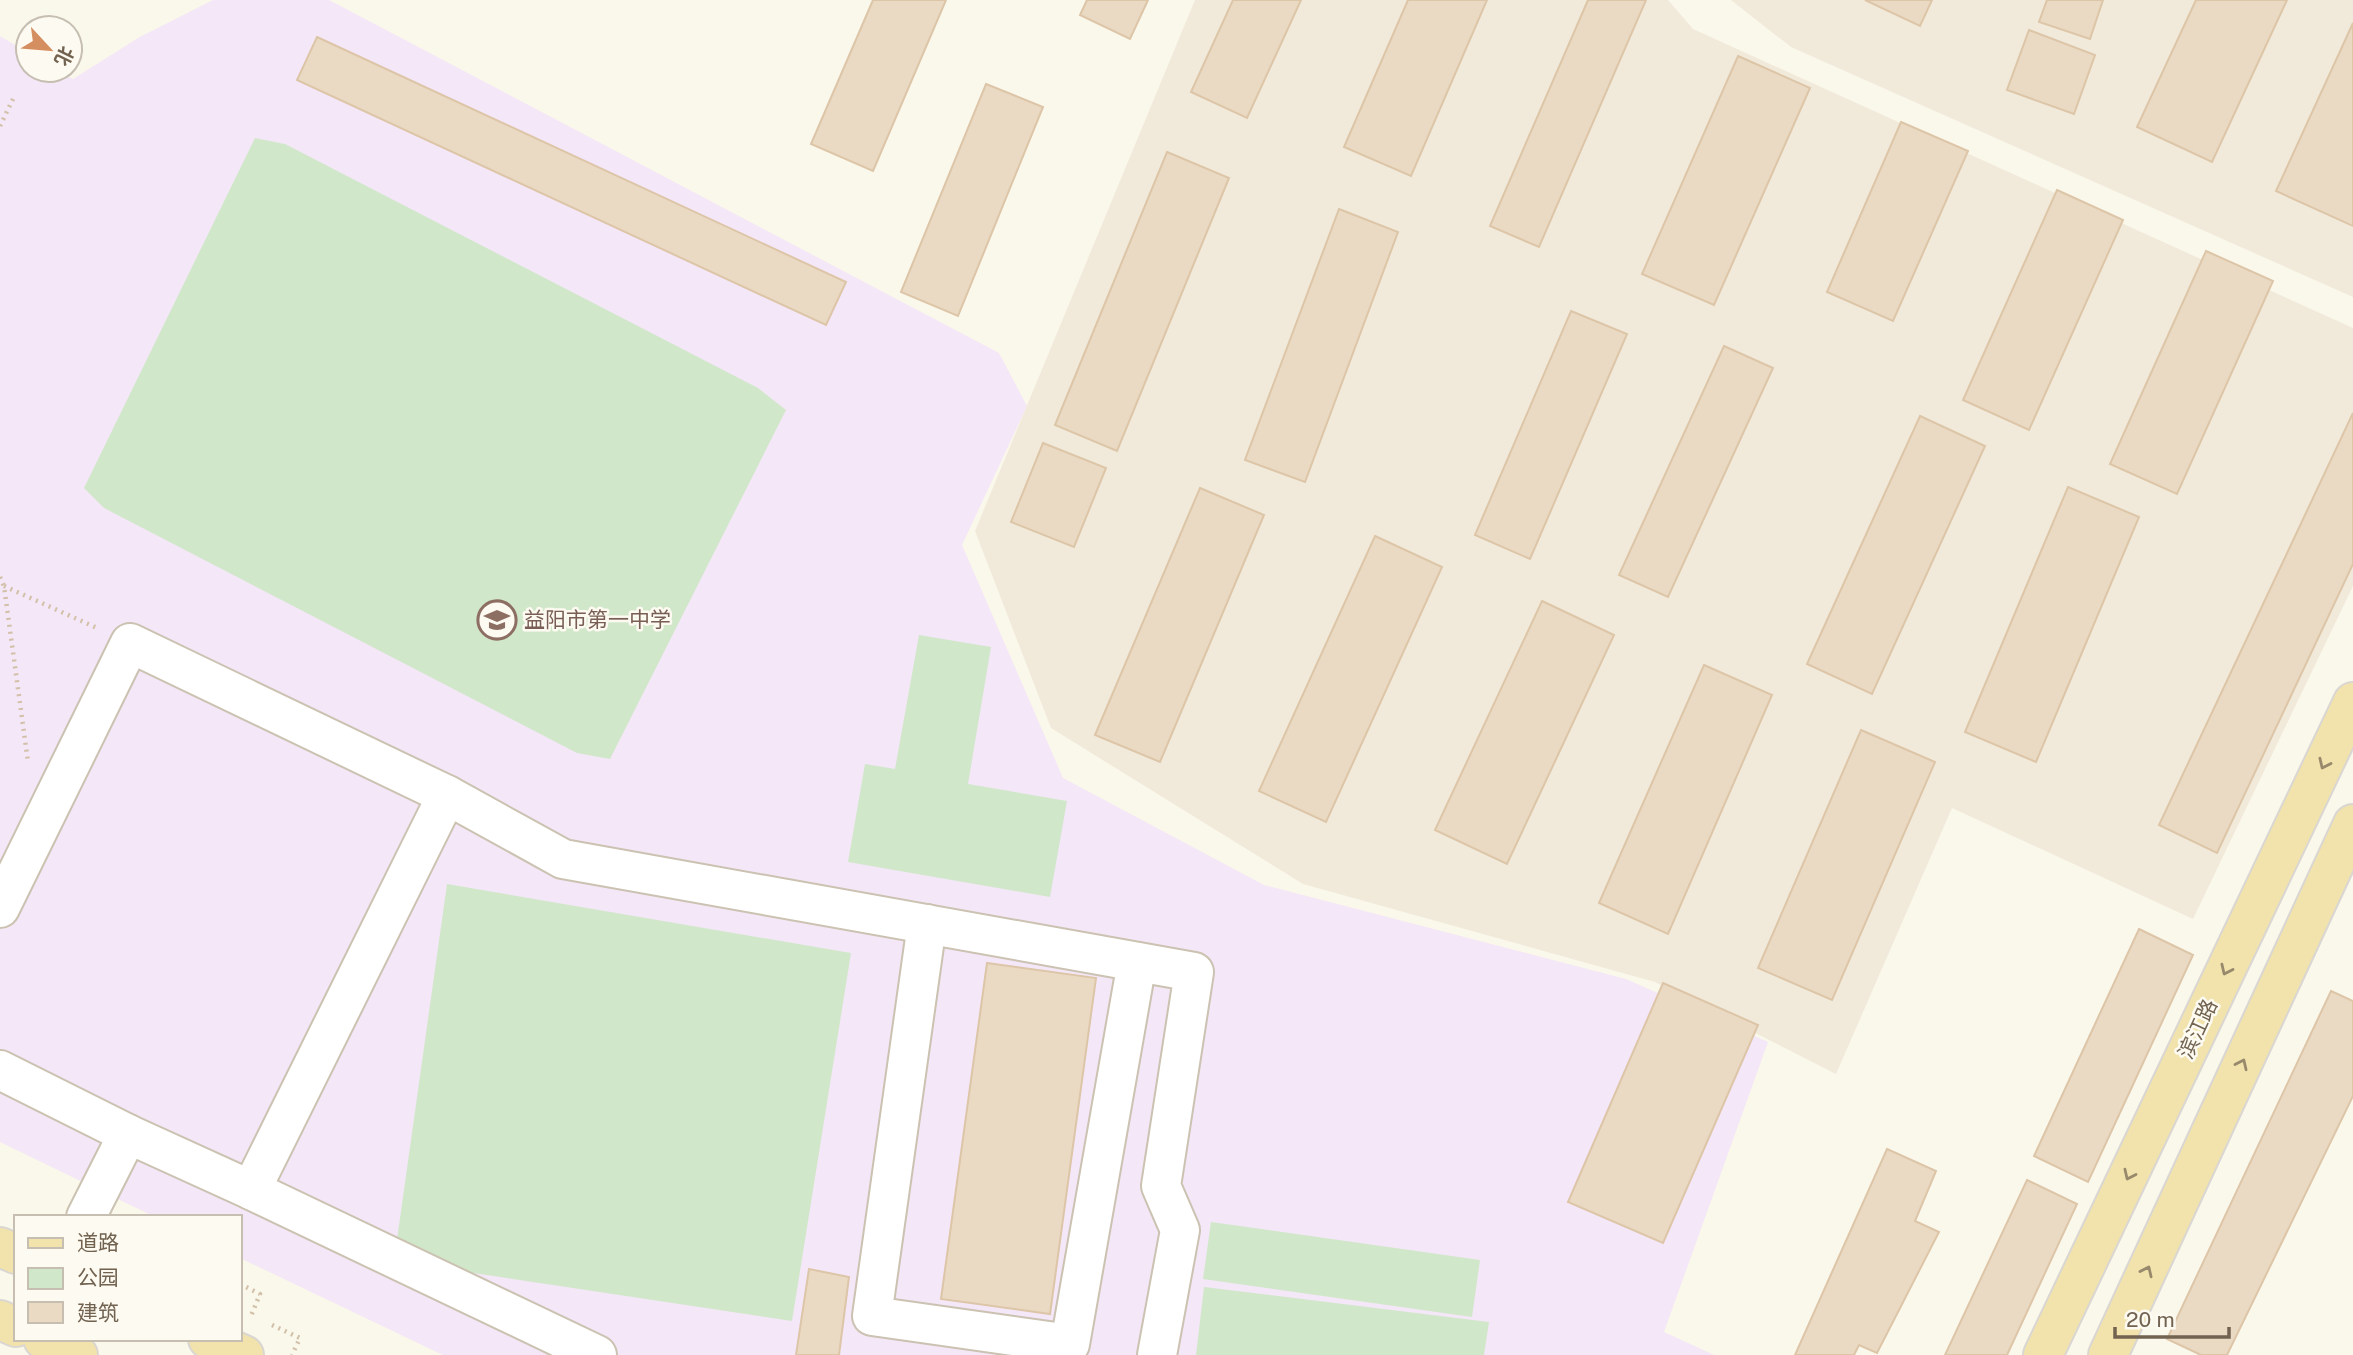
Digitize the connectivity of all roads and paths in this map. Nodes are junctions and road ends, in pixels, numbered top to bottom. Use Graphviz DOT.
graph roads {
  1 [pos="14,97"];
  2 [pos="0,127"];
  3 [pos="0,577"];
  4 [pos="4,586"];
  5 [pos="130,643"];
  6 [pos="2353,702"];
  7 [pos="28,764"];
  8 [pos="447,795"];
  9 [pos="2353,824"];
  10 [pos="0,908"];
  11 [pos="927,924"];
  12 [pos="1137,962"];
  13 [pos="0,1070"];
  14 [pos="128,1134"];
  15 [pos="251,1190"];
  16 [pos="87,1215"];
  17 [pos="242,1285"];
  18 [pos="47,1341"];
  19 [pos="212,1341"];
  20 [pos="78,1355"];
  21 [pos="244,1355"];
  22 [pos="292,1355"];
  23 [pos="597,1355"];
  24 [pos="1157,1355"];
  25 [pos="2043,1355"];
  26 [pos="2108,1355"];
  1 -- 2 [label="path"];
  3 -- 4 [label="path"];
  4 -- 5 [label="path"];
  4 -- 7 [label="path"];
  5 -- 8 [label="lane"];
  5 -- 10 [label="lane"];
  6 -- 25 [label="main road, 滨江路, one-way"];
  8 -- 11 [label="lane"];
  8 -- 15 [label="lane"];
  26 -- 9 [label="main road, one-way"];
  11 -- 12 [label="lane"];
  11 -- 12 [label="lane"];
  12 -- 24 [label="lane"];
  13 -- 14 [label="lane"];
  14 -- 15 [label="lane"];
  14 -- 16 [label="lane"];
  15 -- 23 [label="lane"];
  17 -- 22 [label="path"];
  18 -- 20 [label="main road"];
  19 -- 21 [label="main road"];
}
